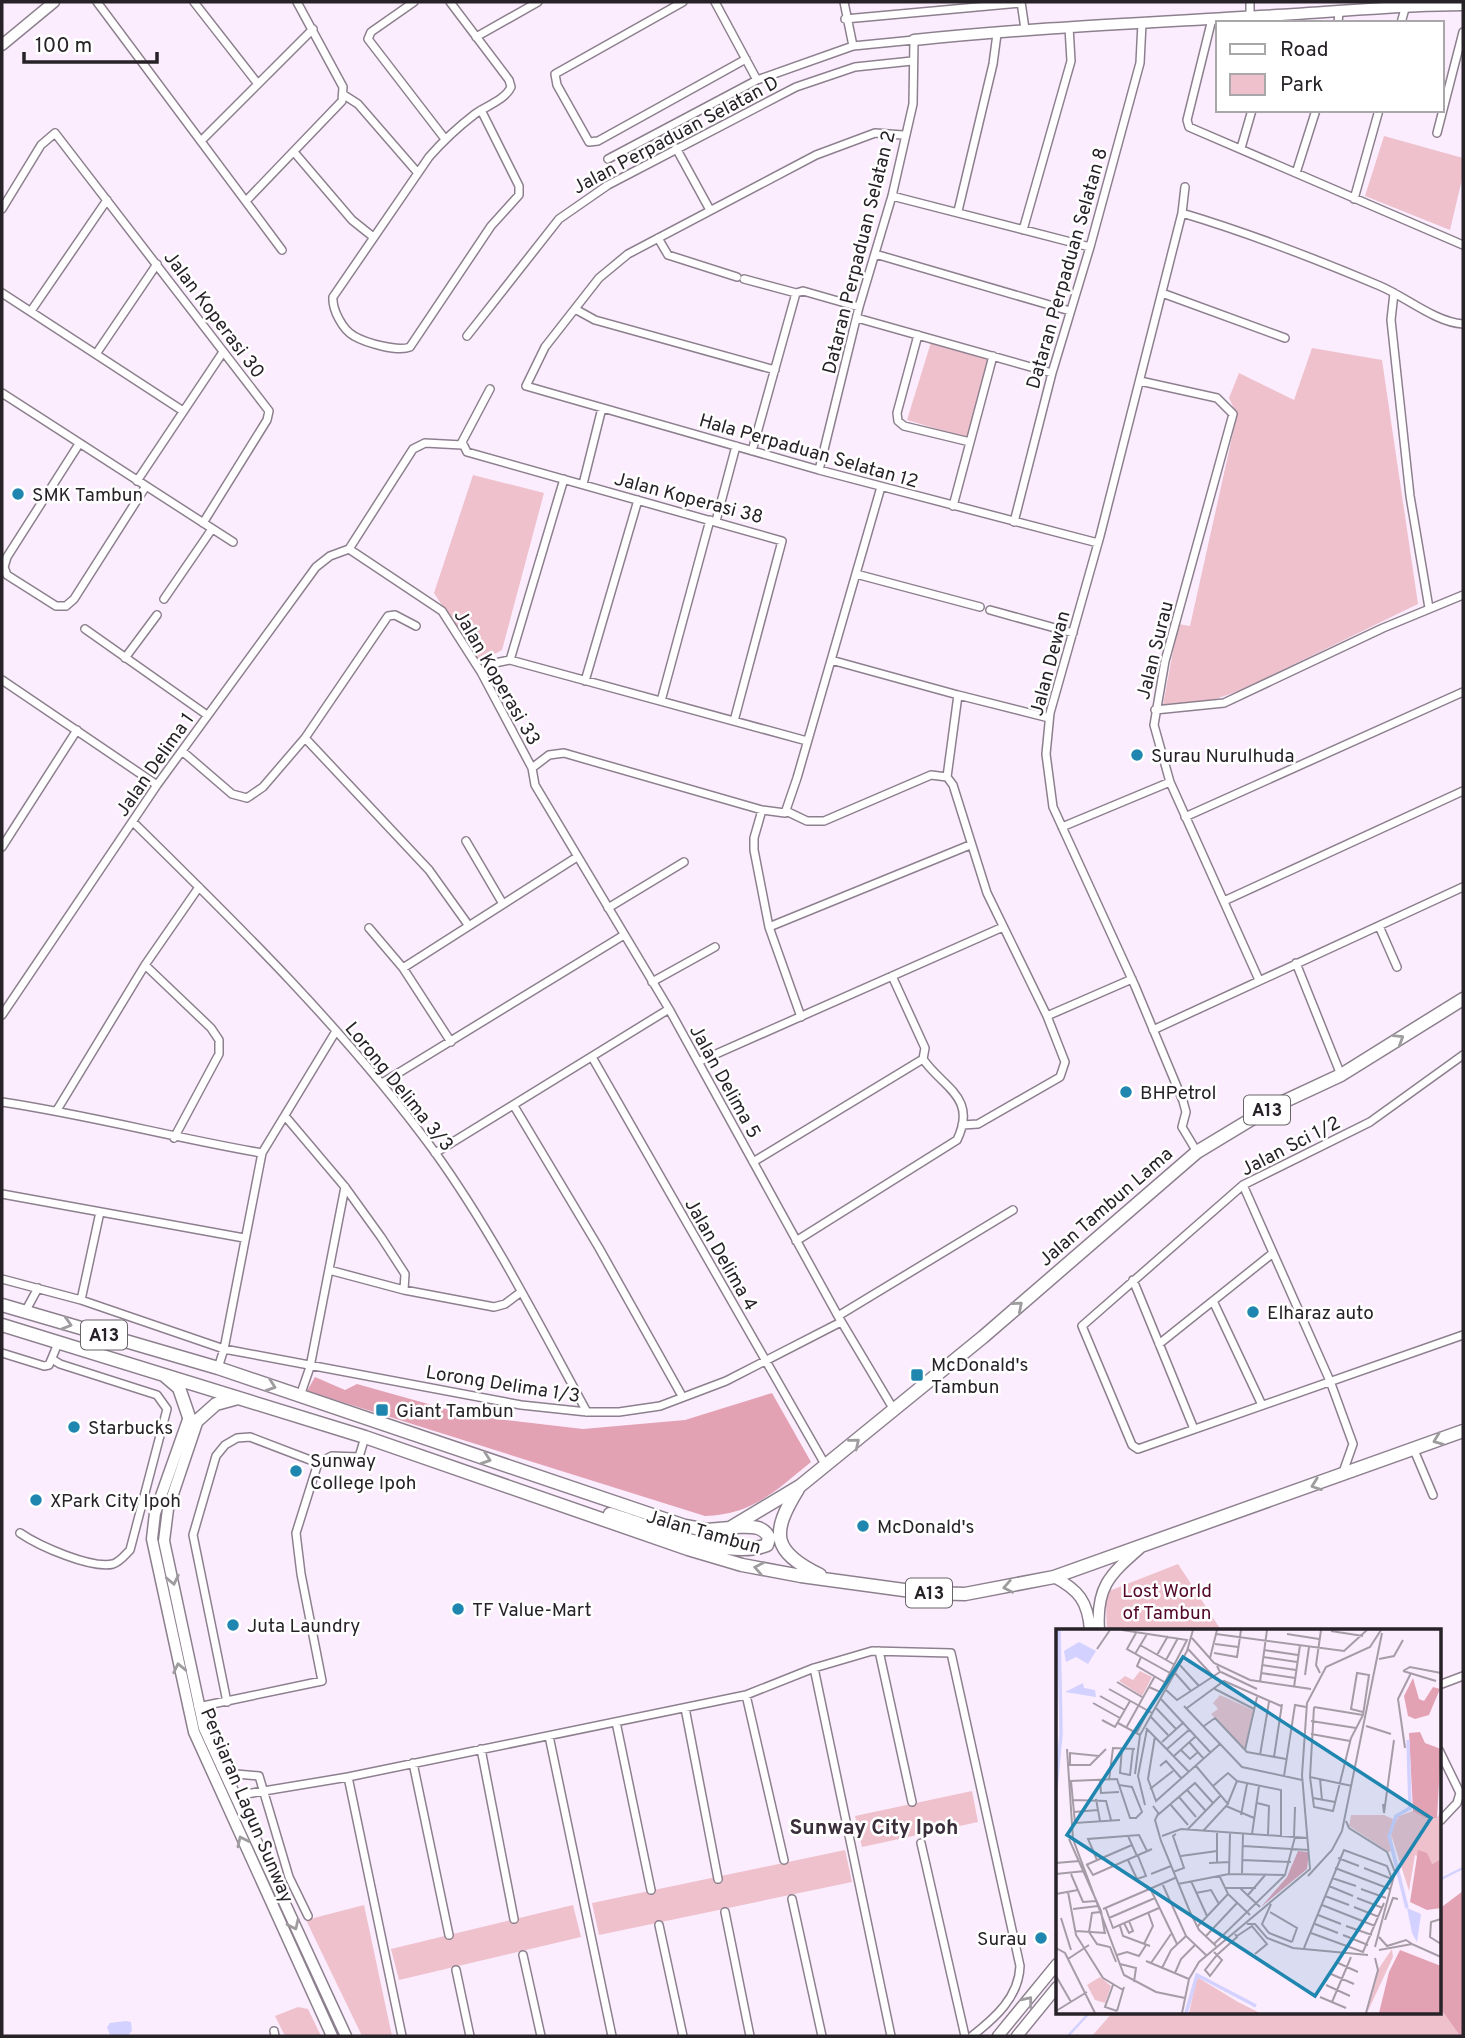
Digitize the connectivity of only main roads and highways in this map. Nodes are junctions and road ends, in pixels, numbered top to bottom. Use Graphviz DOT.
graph roads {
  1 [pos="54,2"];
  2 [pos="1463,5"];
  3 [pos="1339,17"];
  4 [pos="1273,19"];
  5 [pos="914,40"];
  6 [pos="2,45"];
  7 [pos="1463,999"];
  8 [pos="2,1305"];
  9 [pos="2,1325"];
  10 [pos="158,1371"];
  11 [pos="242,1398"];
  12 [pos="194,1418"];
  13 [pos="1463,1431"];
  14 [pos="800,1486"];
  15 [pos="568,1507"];
  16 [pos="730,1528"];
  17 [pos="1141,1547"];
  18 [pos="1054,1577"];
  19 [pos="828,1579"];
  20 [pos="1093,1629"];
  21 [pos="1093,1629"];
  22 [pos="229,1799"];
  23 [pos="1056,1965"];
  24 [pos="1056,1988"];
  25 [pos="332,2036"];
  26 [pos="346,2036"];
  27 [pos="998,2036"];
  28 [pos="1017,2036"];
  1 -- 6 [label="main road"];
  2 -- 3 [label="main road"];
  3 -- 4 [label="main road"];
  4 -- 5 [label="main road"];
  14 -- 7 [label="main road, Jalan Tambun Lama / A13, one-way"];
  8 -- 16 [label="main road, Jalan Tambun / A13, one-way"];
  9 -- 10 [label="main road, A13"];
  10 -- 11 [label="main road, Jalan Tambun / A13"];
  10 -- 12 [label="main road"];
  11 -- 12 [label="main road"];
  11 -- 15 [label="main road, Jalan Tambun / A13"];
  12 -- 22 [label="main road, Persiaran Lagun Sunway, one-way"];
  22 -- 12 [label="main road, Persiaran Lagun Sunway, one-way"];
  13 -- 17 [label="main road, Jalan Tambun / A13, one-way"];
  14 -- 16 [label="main road, Jalan Tambun Lama"];
  14 -- 19 [label="main road"];
  15 -- 16 [label="main road, Jalan Tambun"];
  19 -- 15 [label="main road, Jalan Tambun / A13, one-way"];
  17 -- 18 [label="main road, Jalan Tambun / A13"];
  17 -- 20 [label="main road"];
  18 -- 19 [label="main road, Jalan Tambun / A13, one-way"];
  18 -- 21 [label="main road"];
  25 -- 22 [label="main road, Persiaran Lagun Sunway, one-way"];
  22 -- 26 [label="main road, Persiaran Lagun Sunway, one-way"];
  27 -- 23 [label="main road, one-way"];
  24 -- 28 [label="main road"];
}
